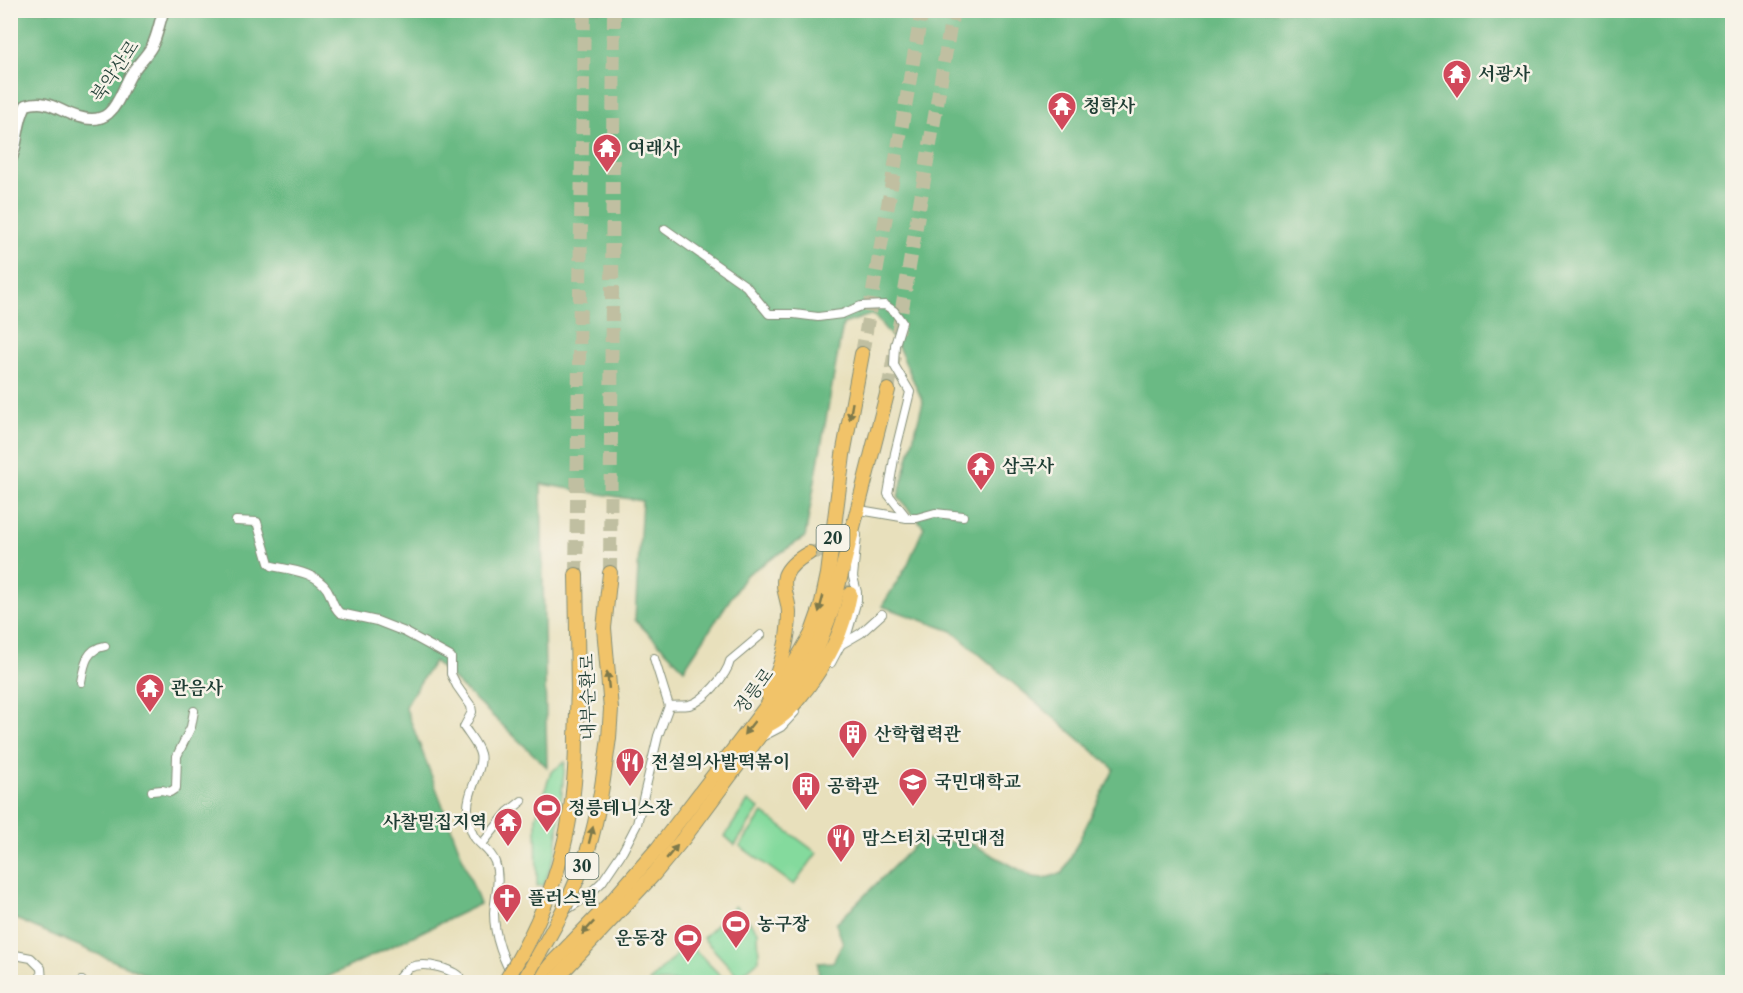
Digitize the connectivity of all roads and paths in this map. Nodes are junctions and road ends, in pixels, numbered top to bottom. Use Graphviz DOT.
graph roads {
  1 [pos="164,10"];
  2 [pos="10,162"];
  3 [pos="665,229"];
  4 [pos="862,354"];
  5 [pos="888,390"];
  6 [pos="874,441"];
  7 [pos="860,510"];
  8 [pos="963,516"];
  9 [pos="907,518"];
  10 [pos="236,521"];
  11 [pos="809,553"];
  12 [pos="610,573"];
  13 [pos="576,575"];
  14 [pos="850,594"];
  15 [pos="882,614"];
  16 [pos="761,635"];
  17 [pos="843,644"];
  18 [pos="105,646"];
  19 [pos="654,658"];
  20 [pos="81,682"];
  21 [pos="669,706"];
  22 [pos="764,708"];
  23 [pos="194,711"];
  24 [pos="766,727"];
  25 [pos="757,739"];
  26 [pos="734,747"];
  27 [pos="152,791"];
  28 [pos="522,801"];
  29 [pos="704,812"];
  30 [pos="482,844"];
  31 [pos="10,954"];
  32 [pos="42,982"];
  33 [pos="395,982"];
  34 [pos="464,982"];
  35 [pos="506,982"];
  36 [pos="516,982"];
  37 [pos="523,982"];
  38 [pos="534,982"];
  39 [pos="553,982"];
  1 -- 2 [label="street, 북악산로"];
  3 -- 9 [label="street"];
  4 -- 22 [label="main road, 정릉로 / 20, one-way"];
  5 -- 6 [label="main road, 정릉로 / 20"];
  6 -- 7 [label="street, 정릉로"];
  6 -- 24 [label="main road, 정릉로 / 20"];
  7 -- 9 [label="street"];
  7 -- 17 [label="street, 정릉로"];
  8 -- 9 [label="street"];
  10 -- 30 [label="street"];
  11 -- 22 [label="main road"];
  37 -- 12 [label="main road, 내부순환로 / 30, one-way, bridge"];
  13 -- 35 [label="main road, 내부순환로 / 30, bridge"];
  14 -- 24 [label="main road"];
  15 -- 17 [label="street, 정릉로"];
  16 -- 21 [label="street"];
  17 -- 25 [label="street, 정릉로"];
  18 -- 20 [label="street"];
  19 -- 21 [label="street"];
  21 -- 36 [label="street"];
  22 -- 26 [label="main road, 정릉로 / 20, one-way"];
  23 -- 27 [label="street"];
  24 -- 25 [label="main road, 정릉로 / 20"];
  25 -- 29 [label="main road, 정릉로 / 20"];
  26 -- 29 [label="main road"];
  26 -- 38 [label="main road, 정릉로 / 20, one-way"];
  28 -- 30 [label="street"];
  39 -- 29 [label="main road, 정릉로 / 20, one-way"];
  30 -- 36 [label="street"];
  31 -- 32 [label="street"];
  33 -- 34 [label="street"];
}
